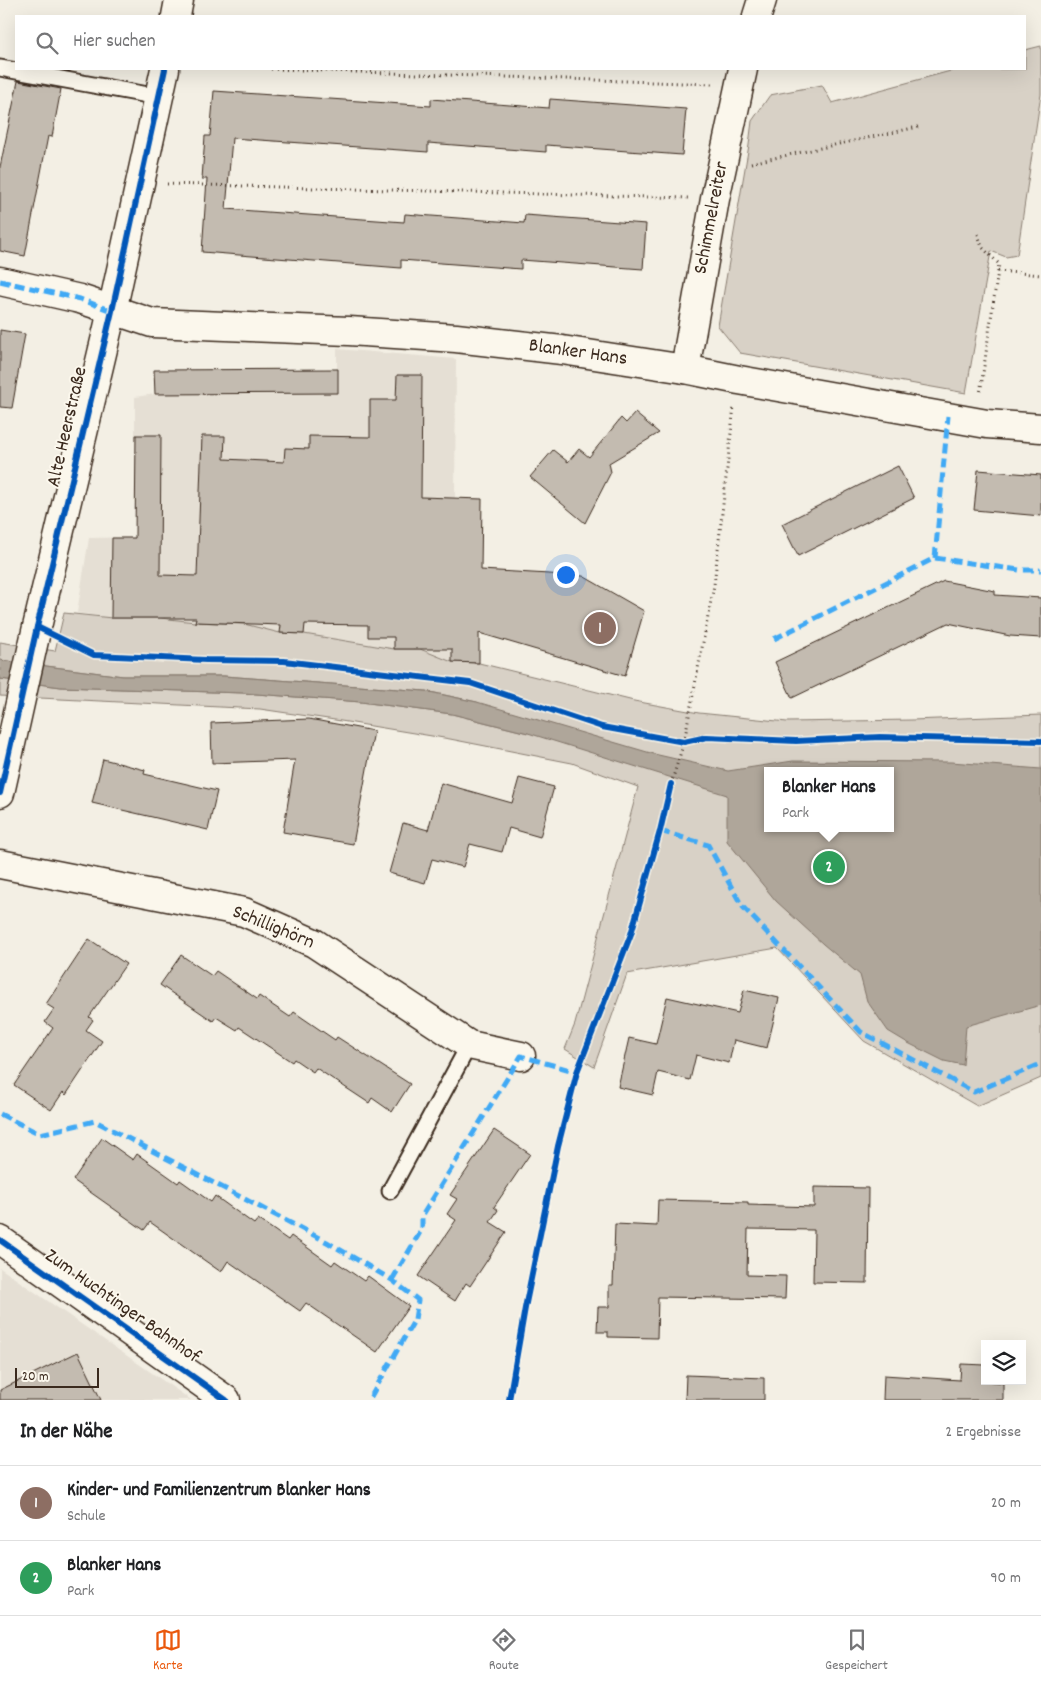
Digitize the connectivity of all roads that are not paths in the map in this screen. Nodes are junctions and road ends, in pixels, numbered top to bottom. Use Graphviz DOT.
graph roads {
  1 [pos="180,0"];
  2 [pos="762,0"];
  3 [pos="176,15"];
  4 [pos="758,15"];
  5 [pos="0,68"];
  6 [pos="165,70"];
  7 [pos="741,77"];
  8 [pos="159,97"];
  9 [pos="0,281"];
  10 [pos="112,311"];
  11 [pos="685,369"];
  12 [pos="1041,428"];
  13 [pos="0,794"];
  14 [pos="0,864"];
  15 [pos="469,1045"];
  16 [pos="521,1056"];
  17 [pos="390,1191"];
  18 [pos="0,1240"];
  19 [pos="226,1400"];
  1 -- 3 [label="street"];
  2 -- 4 [label="street"];
  5 -- 8 [label="lane"];
  6 -- 8 [label="street, Alte Heerstraße"];
  7 -- 11 [label="street, Schimmelreiter"];
  8 -- 10 [label="street, Alte Heerstraße"];
  9 -- 10 [label="street, Blanker Hans"];
  10 -- 11 [label="street, Blanker Hans"];
  10 -- 13 [label="street, Alte Heerstraße"];
  11 -- 12 [label="street, Blanker Hans"];
  14 -- 15 [label="street, Schillighörn"];
  15 -- 16 [label="street, Schillighörn"];
  15 -- 17 [label="lane"];
  18 -- 19 [label="street, Zum Huchtinger Bahnhof"];
}
